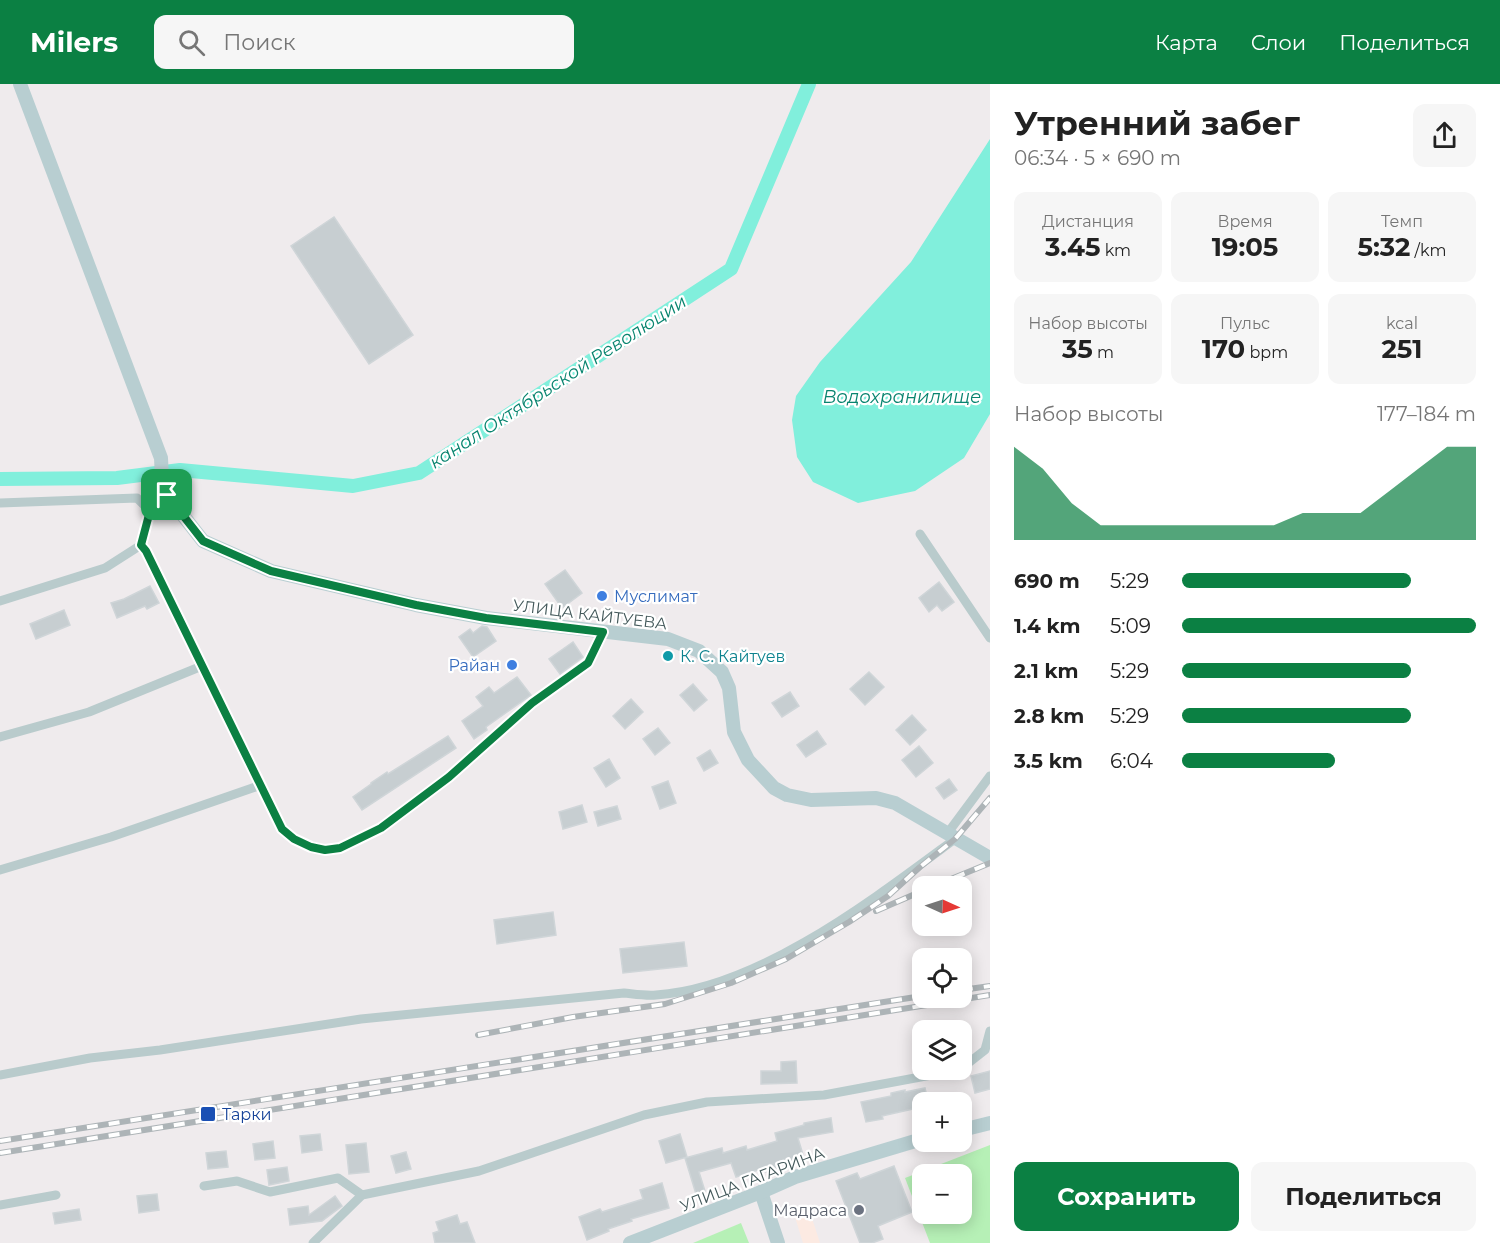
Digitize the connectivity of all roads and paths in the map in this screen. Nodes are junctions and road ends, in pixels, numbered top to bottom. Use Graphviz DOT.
graph roads {
  1 [pos="20,84"];
  2 [pos="167,495"];
  3 [pos="0,503"];
  4 [pos="150,511"];
  5 [pos="920,534"];
  6 [pos="141,545"];
  7 [pos="0,601"];
  8 [pos="603,632"];
  9 [pos="990,638"];
  10 [pos="202,666"];
  11 [pos="0,737"];
  12 [pos="990,776"];
  13 [pos="261,785"];
  14 [pos="951,837"];
  15 [pos="990,858"];
  16 [pos="0,870"];
  17 [pos="990,1031"];
  18 [pos="972,1060"];
  19 [pos="0,1075"];
  20 [pos="912,1078"];
  21 [pos="990,1123"];
  22 [pos="972,1128"];
  23 [pos="912,1142"];
  24 [pos="204,1186"];
  25 [pos="761,1192"];
  26 [pos="56,1195"];
  27 [pos="362,1195"];
  28 [pos="0,1205"];
  29 [pos="313,1243"];
  30 [pos="630,1243"];
  31 [pos="778,1243"];
  1 -- 2 [label="main road, УЛИЦА КАЙТУЕВА"];
  2 -- 4 [label="street"];
  2 -- 8 [label="main road, УЛИЦА КАЙТУЕВА"];
  3 -- 4 [label="street"];
  4 -- 6 [label="street"];
  5 -- 9 [label="street"];
  6 -- 7 [label="street"];
  6 -- 10 [label="street"];
  8 -- 13 [label="street"];
  8 -- 14 [label="main road, УЛИЦА КАЙТУЕВА"];
  10 -- 11 [label="street"];
  10 -- 13 [label="street"];
  12 -- 14 [label="street"];
  13 -- 16 [label="street"];
  14 -- 15 [label="main road, УЛИЦА КАЙТУЕВА"];
  14 -- 19 [label="street"];
  17 -- 18 [label="street"];
  20 -- 27 [label="street"];
  21 -- 22 [label="main road"];
  23 -- 25 [label="main road, УЛИЦА ГАГАРИНА"];
  24 -- 27 [label="street"];
  25 -- 30 [label="main road, УЛИЦА ГАГАРИНА"];
  25 -- 31 [label="main road"];
  26 -- 28 [label="street"];
  27 -- 29 [label="street"];
}
